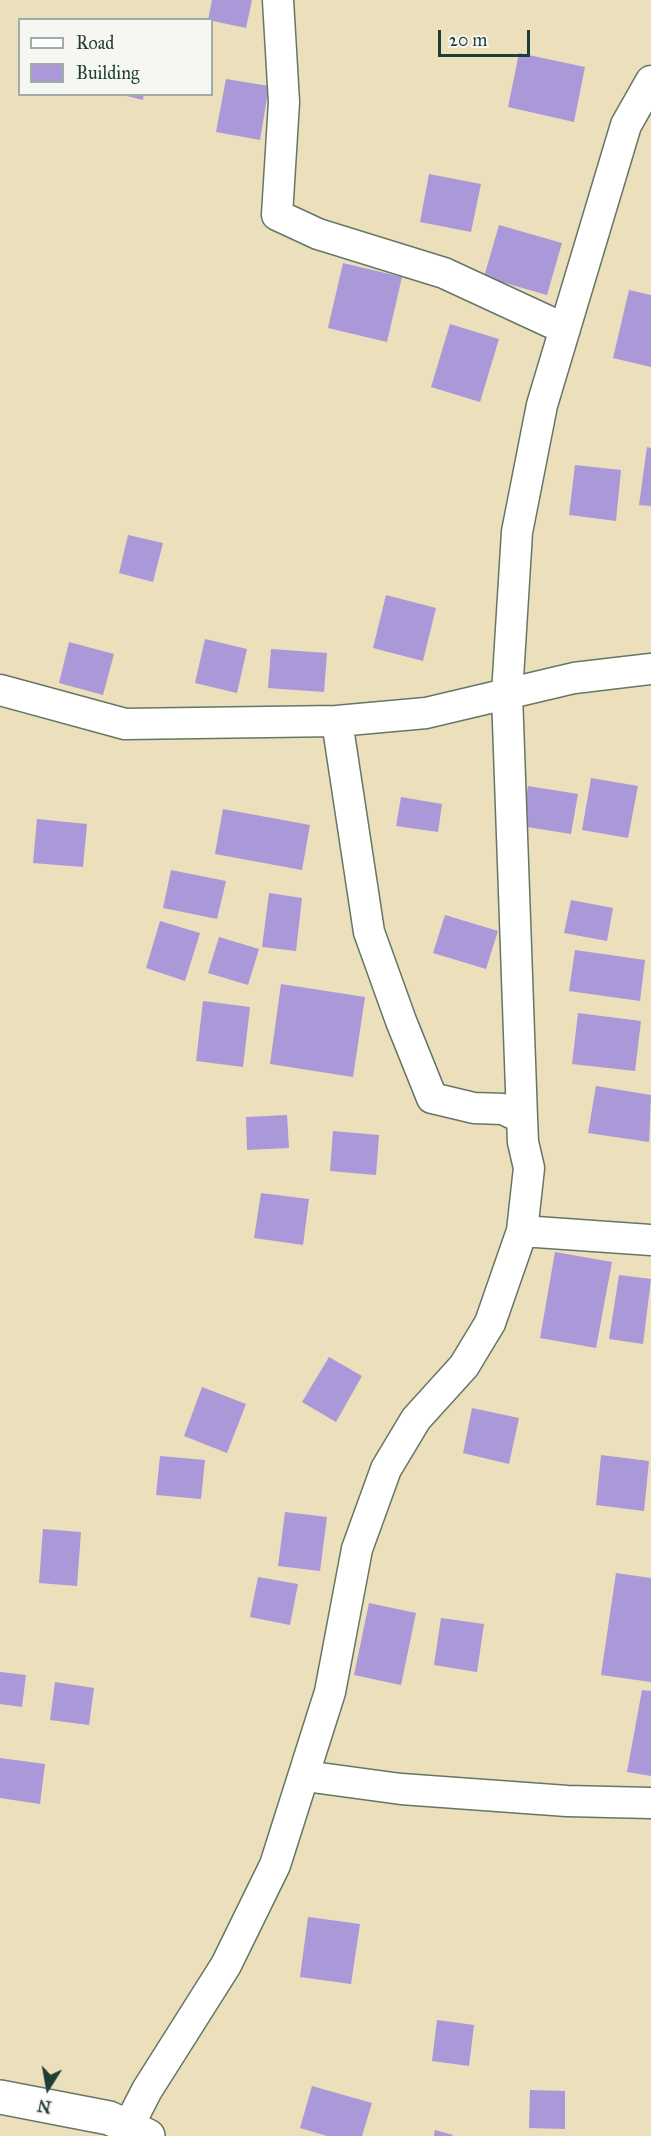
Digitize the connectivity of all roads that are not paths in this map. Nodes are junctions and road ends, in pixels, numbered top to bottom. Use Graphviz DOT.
graph roads {
  1 [pos="278,0"];
  2 [pos="651,81"];
  3 [pos="565,329"];
  4 [pos="651,669"];
  5 [pos="0,690"];
  6 [pos="507,694"];
  7 [pos="337,721"];
  8 [pos="522,1118"];
  9 [pos="522,1231"];
  10 [pos="651,1240"];
  11 [pos="305,1776"];
  12 [pos="651,1803"];
  13 [pos="0,2097"];
  14 [pos="138,2131"];
  1 -- 3 [label="street"];
  2 -- 3 [label="street"];
  3 -- 6 [label="street"];
  4 -- 6 [label="street"];
  5 -- 7 [label="street"];
  6 -- 7 [label="street"];
  6 -- 8 [label="street"];
  7 -- 8 [label="street"];
  8 -- 9 [label="street"];
  9 -- 10 [label="street"];
  9 -- 11 [label="street"];
  11 -- 12 [label="street"];
  11 -- 14 [label="street"];
  13 -- 14 [label="main road"];
}
